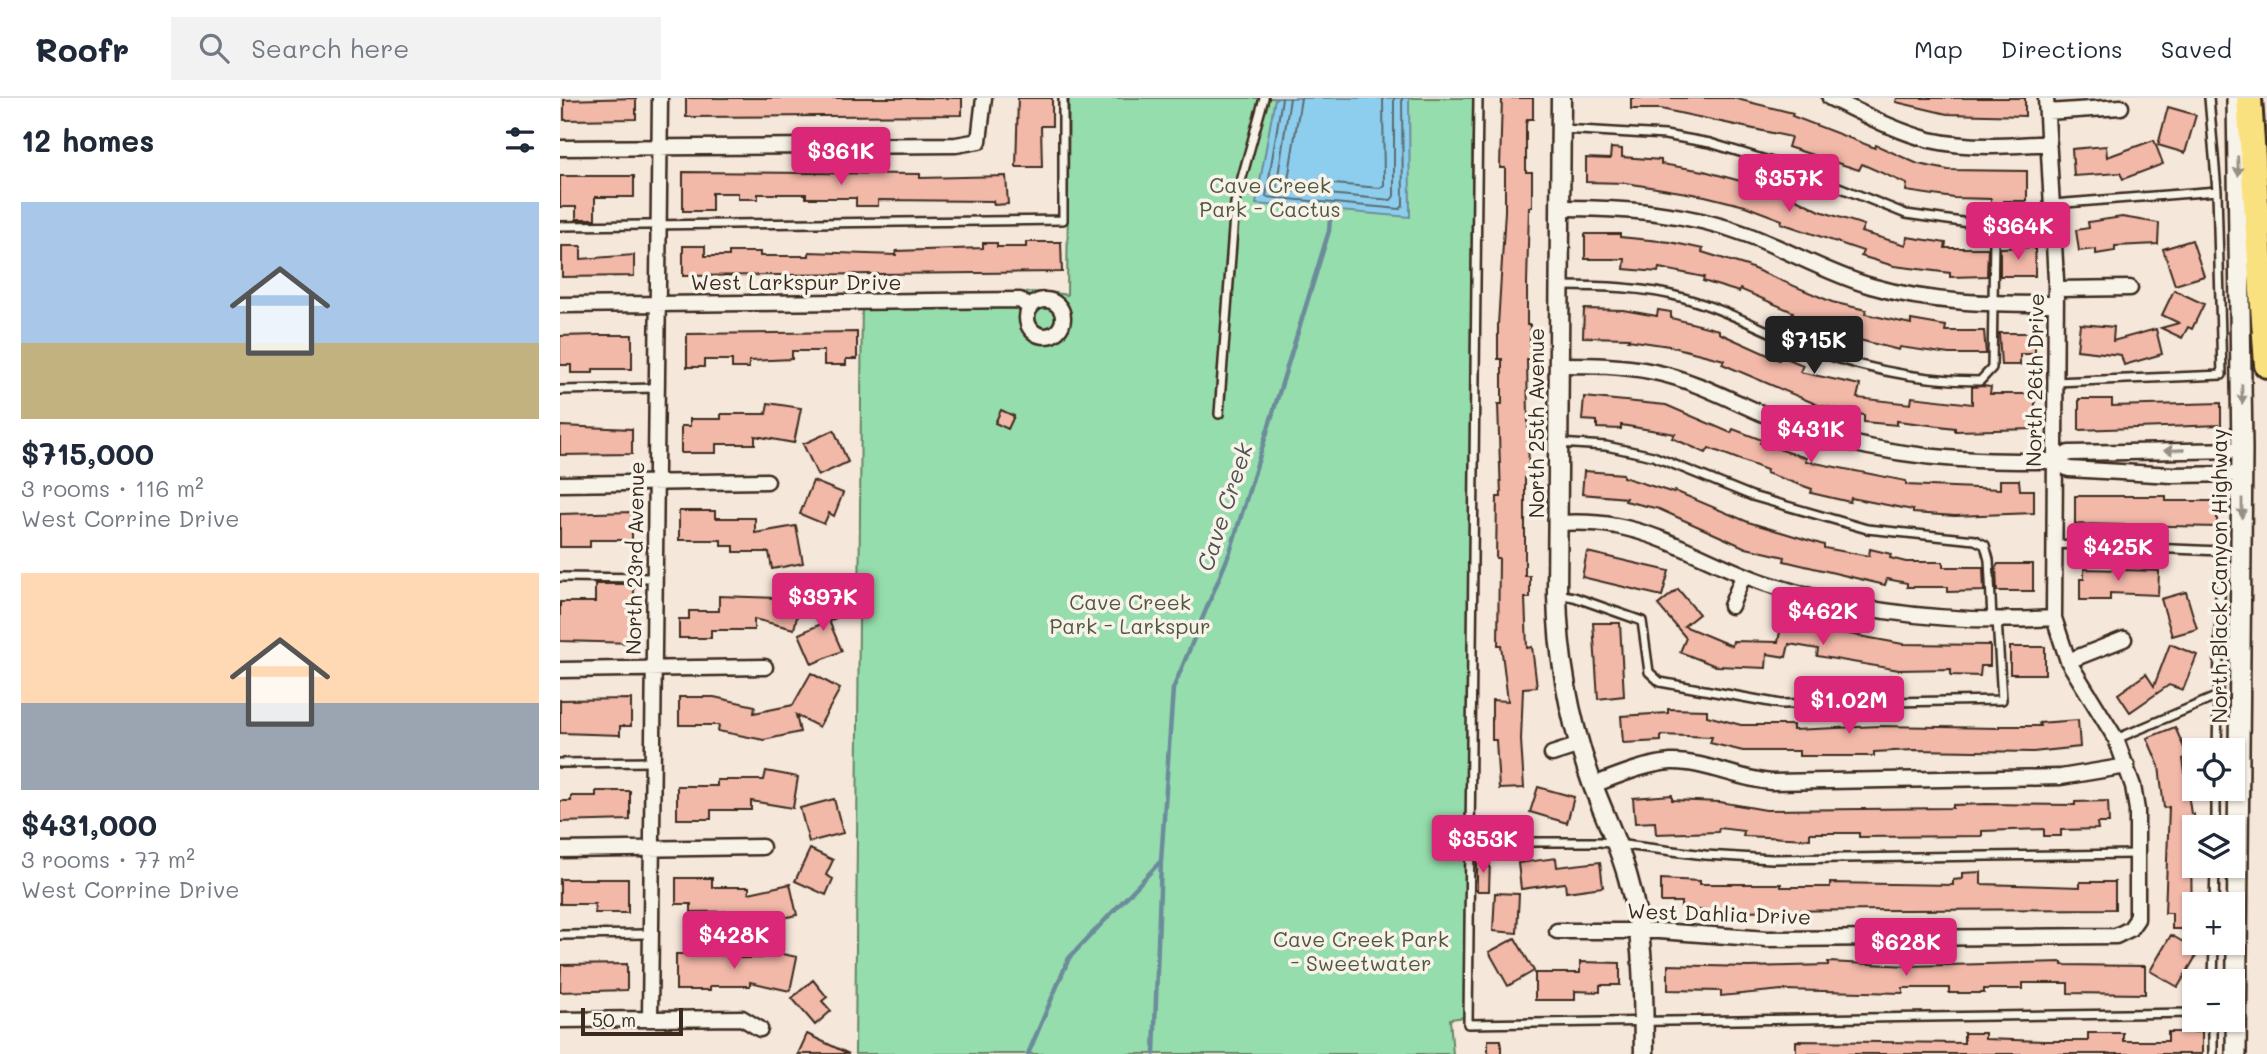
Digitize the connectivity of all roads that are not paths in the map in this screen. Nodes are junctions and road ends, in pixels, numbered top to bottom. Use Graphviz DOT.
graph roads {
  1 [pos="660,98"];
  2 [pos="984,98"];
  3 [pos="1063,98"];
  4 [pos="1265,98"];
  5 [pos="1478,98"];
  6 [pos="1561,98"];
  7 [pos="1830,98"];
  8 [pos="2209,98"];
  9 [pos="2237,98"];
  10 [pos="2249,98"];
  11 [pos="2047,105"];
  12 [pos="2121,107"];
  13 [pos="1561,129"];
  14 [pos="2049,143"];
  15 [pos="660,147"];
  16 [pos="560,148"];
  17 [pos="2217,191"];
  18 [pos="2053,204"];
  19 [pos="1560,208"];
  20 [pos="659,224"];
  21 [pos="560,226"];
  22 [pos="1559,286"];
  23 [pos="2130,288"];
  24 [pos="2056,289"];
  25 [pos="657,303"];
  26 [pos="560,304"];
  27 [pos="1994,304"];
  28 [pos="2056,304"];
  29 [pos="1030,308"];
  30 [pos="1558,365"];
  31 [pos="2267,365"];
  32 [pos="2054,382"];
  33 [pos="657,388"];
  34 [pos="560,390"];
  35 [pos="1219,414"];
  36 [pos="1558,443"];
  37 [pos="2242,450"];
  38 [pos="2054,461"];
  39 [pos="2242,474"];
  40 [pos="767,481"];
  41 [pos="656,483"];
  42 [pos="560,484"];
  43 [pos="1557,523"];
  44 [pos="2054,544"];
  45 [pos="1743,576"];
  46 [pos="560,577"];
  47 [pos="655,578"];
  48 [pos="1556,594"];
  49 [pos="1731,606"];
  50 [pos="2054,618"];
  51 [pos="1995,619"];
  52 [pos="2124,639"];
  53 [pos="2068,661"];
  54 [pos="765,667"];
  55 [pos="654,669"];
  56 [pos="560,670"];
  57 [pos="2218,696"];
  58 [pos="2217,738"];
  59 [pos="2116,739"];
  60 [pos="1580,746"];
  61 [pos="1552,754"];
  62 [pos="653,762"];
  63 [pos="560,764"];
  64 [pos="2127,766"];
  65 [pos="1593,785"];
  66 [pos="1471,842"];
  67 [pos="1618,845"];
  68 [pos="762,847"];
  69 [pos="652,848"];
  70 [pos="560,850"];
  71 [pos="2138,854"];
  72 [pos="2130,929"];
  73 [pos="1557,931"];
  74 [pos="1639,931"];
  75 [pos="651,934"];
  76 [pos="560,935"];
  77 [pos="2182,1013"];
  78 [pos="650,1018"];
  79 [pos="560,1020"];
  80 [pos="1644,1021"];
  81 [pos="760,1029"];
  82 [pos="2213,1032"];
  83 [pos="1644,1054"];
  84 [pos="2213,1054"];
  85 [pos="2236,1054"];
  1 -- 15 [label="street, North 23rd Avenue"];
  2 -- 15 [label="street"];
  3 -- 20 [label="lane"];
  4 -- 35 [label="lane"];
  5 -- 66 [label="lane"];
  6 -- 13 [label="street, North 25th Avenue"];
  7 -- 14 [label="street"];
  8 -- 17 [label="lane"];
  9 -- 37 [label="main road, North Black Canyon Highway, one-way"];
  10 -- 31 [label="highway"];
  11 -- 12 [label="street"];
  11 -- 14 [label="street, North 26th Drive"];
  13 -- 19 [label="street, North 25th Avenue"];
  13 -- 27 [label="lane"];
  14 -- 18 [label="street, North 26th Drive"];
  15 -- 16 [label="street"];
  15 -- 20 [label="street, North 23rd Avenue"];
  17 -- 18 [label="lane"];
  17 -- 32 [label="lane"];
  18 -- 24 [label="street, North 26th Drive"];
  19 -- 22 [label="street, North 25th Avenue"];
  19 -- 27 [label="street"];
  20 -- 21 [label="lane"];
  20 -- 25 [label="street, North 23rd Avenue"];
  22 -- 27 [label="lane"];
  22 -- 30 [label="street, North 25th Avenue"];
  23 -- 24 [label="street"];
  24 -- 28 [label="street, North 26th Drive"];
  25 -- 26 [label="street, West Larkspur Drive"];
  25 -- 29 [label="street, West Larkspur Drive"];
  25 -- 33 [label="street, North 23rd Avenue"];
  27 -- 28 [label="street"];
  28 -- 32 [label="street, North 26th Drive"];
  30 -- 36 [label="street, North 25th Avenue"];
  30 -- 38 [label="street"];
  32 -- 38 [label="street, North 26th Drive"];
  33 -- 34 [label="lane"];
  33 -- 41 [label="street, North 23rd Avenue"];
  36 -- 43 [label="street, North 25th Avenue"];
  36 -- 51 [label="lane"];
  37 -- 38 [label="street, one-way"];
  37 -- 39 [label="main road, North Black Canyon Highway"];
  38 -- 39 [label="street"];
  38 -- 44 [label="street, North 26th Drive"];
  39 -- 85 [label="main road, North Black Canyon Highway, one-way"];
  40 -- 41 [label="street"];
  41 -- 42 [label="street"];
  41 -- 47 [label="street, North 23rd Avenue"];
  43 -- 45 [label="street"];
  43 -- 48 [label="street, North 25th Avenue"];
  44 -- 50 [label="street, North 26th Drive"];
  44 -- 57 [label="lane"];
  45 -- 49 [label="street"];
  45 -- 51 [label="street"];
  46 -- 47 [label="lane"];
  47 -- 55 [label="street, North 23rd Avenue"];
  48 -- 51 [label="lane"];
  48 -- 60 [label="street, North 25th Avenue"];
  50 -- 51 [label="street"];
  50 -- 53 [label="street, North 26th Drive"];
  52 -- 53 [label="street"];
  53 -- 59 [label="street, North 26th Drive"];
  54 -- 55 [label="street"];
  55 -- 56 [label="street"];
  55 -- 62 [label="street, North 23rd Avenue"];
  57 -- 58 [label="lane"];
  57 -- 59 [label="lane"];
  59 -- 64 [label="street, North 26th Drive"];
  60 -- 61 [label="street"];
  60 -- 65 [label="street, North 25th Avenue"];
  62 -- 63 [label="lane"];
  62 -- 69 [label="street, North 23rd Avenue"];
  64 -- 65 [label="street"];
  64 -- 71 [label="street, North 26th Drive"];
  65 -- 67 [label="street, North 25th Avenue"];
  66 -- 67 [label="lane"];
  66 -- 80 [label="lane"];
  67 -- 71 [label="lane"];
  67 -- 74 [label="street, North 25th Avenue"];
  68 -- 69 [label="street"];
  69 -- 70 [label="street"];
  69 -- 75 [label="street, North 23rd Avenue"];
  71 -- 72 [label="street, North 26th Drive"];
  72 -- 74 [label="street, West Dahlia Drive"];
  73 -- 74 [label="street, West Dahlia Drive"];
  74 -- 80 [label="street, North 25th Avenue"];
  75 -- 76 [label="lane"];
  75 -- 78 [label="street, North 23rd Avenue"];
  77 -- 80 [label="lane"];
  78 -- 79 [label="street"];
  78 -- 81 [label="street"];
  80 -- 83 [label="street, North 25th Avenue"];
  82 -- 84 [label="lane"];
}
